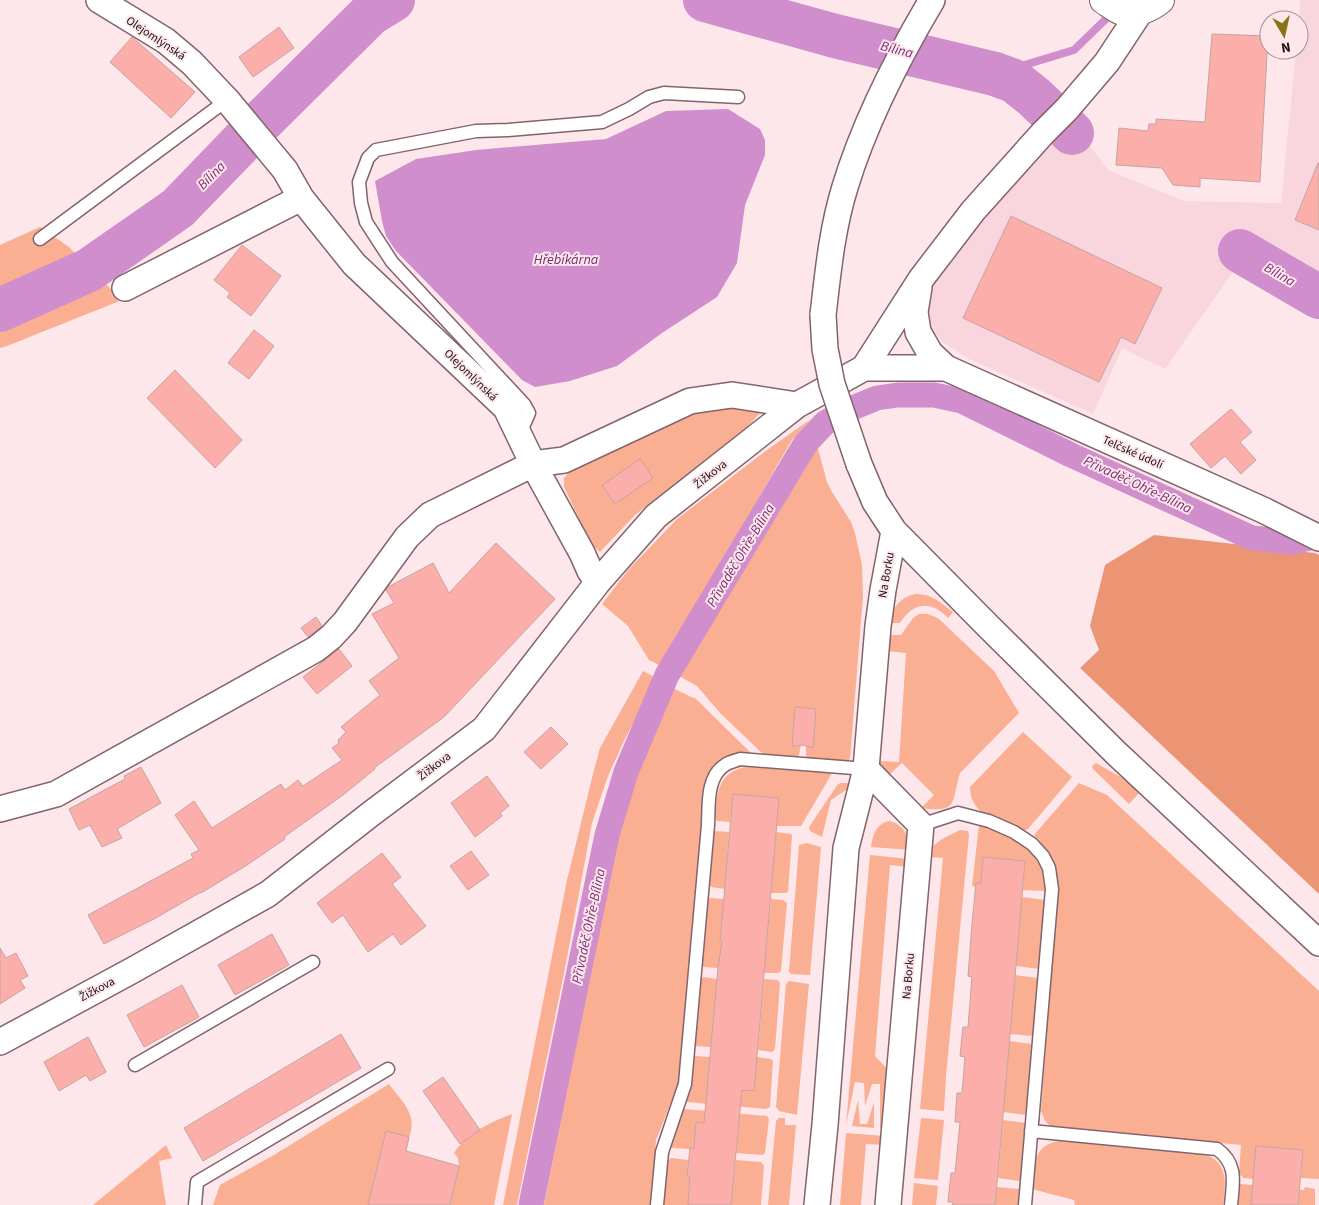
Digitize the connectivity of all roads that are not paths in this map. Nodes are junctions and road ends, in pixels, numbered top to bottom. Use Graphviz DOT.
graph roads {
  1 [pos="99,0"];
  2 [pos="1126,5"];
  3 [pos="928,6"];
  4 [pos="738,97"];
  5 [pos="233,108"];
  6 [pos="301,198"];
  7 [pos="40,239"];
  8 [pos="921,279"];
  9 [pos="125,288"];
  10 [pos="864,368"];
  11 [pos="946,368"];
  12 [pos="797,406"];
  13 [pos="520,434"];
  14 [pos="534,464"];
  15 [pos="894,531"];
  16 [pos="1319,538"];
  17 [pos="598,582"];
  18 [pos="866,769"];
  19 [pos="0,809"];
  20 [pos="921,826"];
  21 [pos="1319,942"];
  22 [pos="314,962"];
  23 [pos="0,1042"];
  24 [pos="135,1065"];
  25 [pos="388,1069"];
  26 [pos="1031,1131"];
  27 [pos="195,1205"];
  28 [pos="657,1205"];
  29 [pos="817,1205"];
  30 [pos="888,1205"];
  31 [pos="1024,1205"];
  32 [pos="1231,1205"];
  1 -- 5 [label="street, Olejomlýnská"];
  2 -- 8 [label="street"];
  3 -- 15 [label="street, bridge"];
  4 -- 13 [label="lane"];
  5 -- 6 [label="street, Olejomlýnská"];
  5 -- 7 [label="lane"];
  6 -- 9 [label="street"];
  6 -- 13 [label="street, Olejomlýnská"];
  8 -- 10 [label="street"];
  8 -- 11 [label="street"];
  10 -- 11 [label="street"];
  10 -- 12 [label="street, Žižkova"];
  11 -- 16 [label="street, Telčské údolí"];
  12 -- 14 [label="street"];
  12 -- 17 [label="street, Žižkova"];
  13 -- 14 [label="street, Olejomlýnská"];
  14 -- 17 [label="street, Olejomlýnská"];
  14 -- 19 [label="street"];
  15 -- 18 [label="street, Na Borku"];
  15 -- 21 [label="street"];
  17 -- 23 [label="street, Žižkova"];
  18 -- 20 [label="street"];
  18 -- 28 [label="lane"];
  18 -- 29 [label="street, Na Borku"];
  20 -- 26 [label="lane"];
  20 -- 30 [label="street, Na Borku"];
  22 -- 24 [label="lane"];
  25 -- 27 [label="lane"];
  26 -- 31 [label="lane"];
  26 -- 32 [label="lane"];
}
